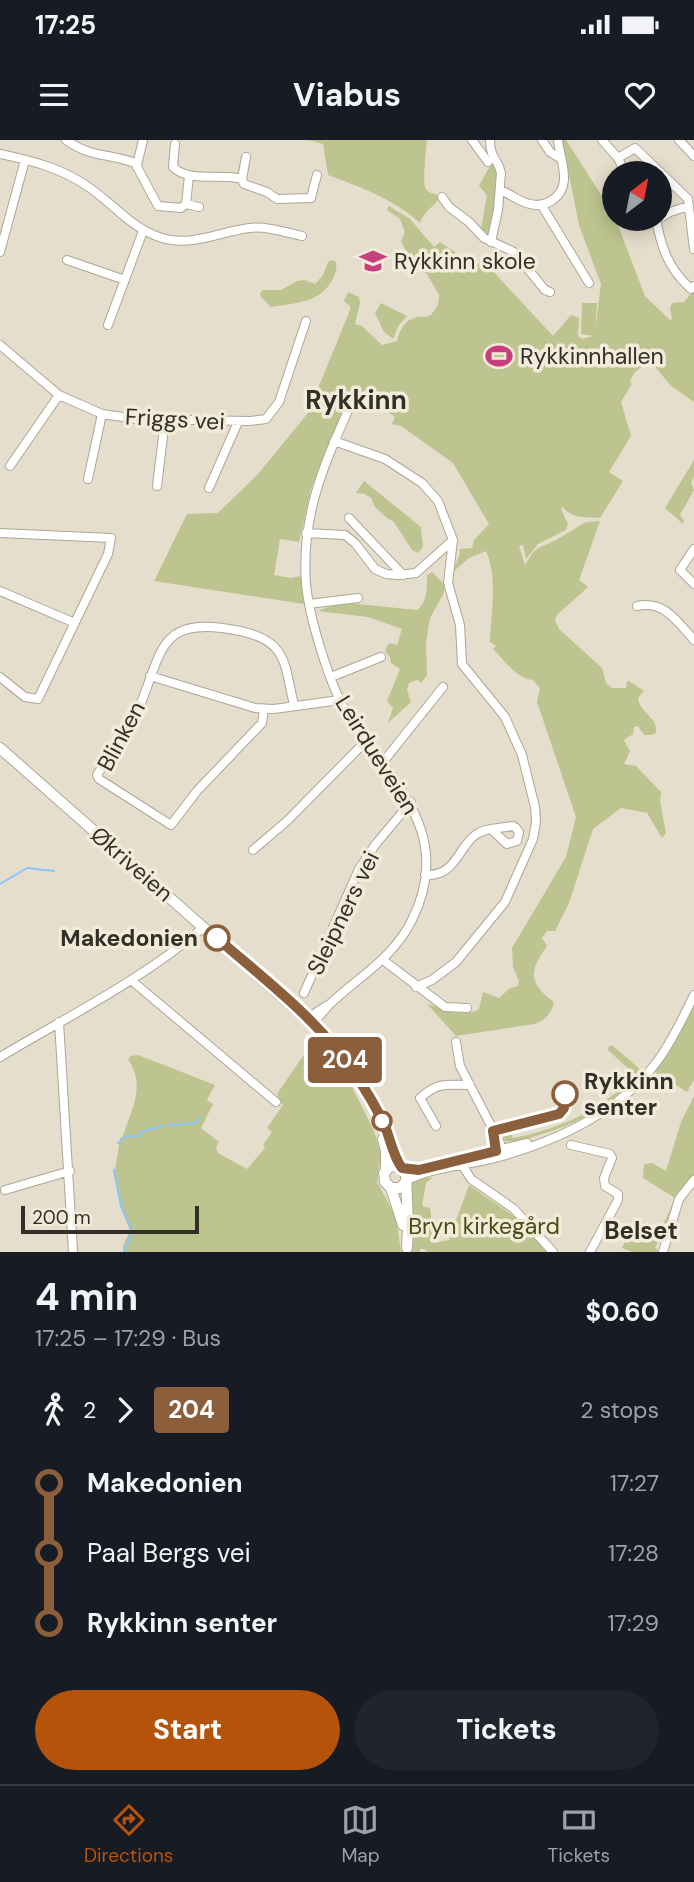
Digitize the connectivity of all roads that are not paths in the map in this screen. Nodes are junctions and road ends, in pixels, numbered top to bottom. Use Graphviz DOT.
graph roads {
  1 [pos="66,140"];
  2 [pos="143,140"];
  3 [pos="472,140"];
  4 [pos="490,140"];
  5 [pos="542,140"];
  6 [pos="558,140"];
  7 [pos="601,140"];
  8 [pos="679,140"];
  9 [pos="175,144"];
  10 [pos="479,148"];
  11 [pos="490,150"];
  12 [pos="0,154"];
  13 [pos="694,156"];
  14 [pos="246,157"];
  15 [pos="618,158"];
  16 [pos="561,159"];
  17 [pos="24,160"];
  18 [pos="619,161"];
  19 [pos="488,162"];
  20 [pos="137,165"];
  21 [pos="317,175"];
  22 [pos="189,176"];
  23 [pos="242,179"];
  24 [pos="500,190"];
  25 [pos="442,197"];
  26 [pos="186,204"];
  27 [pos="542,206"];
  28 [pos="689,206"];
  29 [pos="198,207"];
  30 [pos="672,211"];
  31 [pos="143,231"];
  32 [pos="660,231"];
  33 [pos="302,236"];
  34 [pos="491,242"];
  35 [pos="694,249"];
  36 [pos="0,252"];
  37 [pos="67,260"];
  38 [pos="125,280"];
  39 [pos="589,284"];
  40 [pos="693,287"];
  41 [pos="550,292"];
  42 [pos="306,321"];
  43 [pos="108,325"];
  44 [pos="0,345"];
  45 [pos="59,396"];
  46 [pos="358,397"];
  47 [pos="102,414"];
  48 [pos="165,420"];
  49 [pos="238,422"];
  50 [pos="334,441"];
  51 [pos="10,466"];
  52 [pos="88,479"];
  53 [pos="157,486"];
  54 [pos="209,488"];
  55 [pos="349,517"];
  56 [pos="0,533"];
  57 [pos="306,533"];
  58 [pos="453,540"];
  59 [pos="694,550"];
  60 [pos="403,575"];
  61 [pos="691,586"];
  62 [pos="0,591"];
  63 [pos="358,598"];
  64 [pos="309,604"];
  65 [pos="637,606"];
  66 [pos="75,623"];
  67 [pos="694,640"];
  68 [pos="381,657"];
  69 [pos="150,676"];
  70 [pos="0,677"];
  71 [pos="331,677"];
  72 [pos="443,687"];
  73 [pos="340,700"];
  74 [pos="294,705"];
  75 [pos="264,709"];
  76 [pos="366,741"];
  77 [pos="0,748"];
  78 [pos="383,762"];
  79 [pos="411,802"];
  80 [pos="491,829"];
  81 [pos="253,850"];
  82 [pos="425,875"];
  83 [pos="204,927"];
  84 [pos="383,960"];
  85 [pos="131,980"];
  86 [pos="416,987"];
  87 [pos="304,993"];
  88 [pos="694,995"];
  89 [pos="467,1008"];
  90 [pos="311,1020"];
  91 [pos="59,1022"];
  92 [pos="456,1042"];
  93 [pos="0,1057"];
  94 [pos="470,1085"];
  95 [pos="276,1102"];
  96 [pos="373,1106"];
  97 [pos="436,1126"];
  98 [pos="571,1145"];
  99 [pos="499,1152"];
  100 [pos="461,1162"];
  101 [pos="402,1168"];
  102 [pos="386,1170"];
  103 [pos="70,1171"];
  104 [pos="694,1180"];
  105 [pos="406,1181"];
  106 [pos="391,1188"];
  107 [pos="5,1190"];
  108 [pos="407,1250"];
  109 [pos="74,1252"];
  110 [pos="553,1252"];
  111 [pos="590,1252"];
  112 [pos="663,1252"];
  1 -- 20 [label="street"];
  2 -- 20 [label="street"];
  3 -- 10 [label="street"];
  4 -- 11 [label="street"];
  5 -- 16 [label="street"];
  6 -- 16 [label="street"];
  7 -- 15 [label="street"];
  8 -- 13 [label="street"];
  9 -- 22 [label="street"];
  10 -- 11 [label="street"];
  10 -- 19 [label="street"];
  11 -- 24 [label="street"];
  12 -- 17 [label="street"];
  14 -- 23 [label="street"];
  15 -- 18 [label="street"];
  15 -- 28 [label="street"];
  16 -- 27 [label="street"];
  17 -- 31 [label="street"];
  17 -- 36 [label="street"];
  20 -- 26 [label="street"];
  21 -- 23 [label="street"];
  22 -- 23 [label="street"];
  22 -- 26 [label="street"];
  24 -- 27 [label="street"];
  24 -- 34 [label="street"];
  25 -- 34 [label="street"];
  26 -- 29 [label="street"];
  27 -- 39 [label="street"];
  28 -- 30 [label="street"];
  28 -- 35 [label="street"];
  31 -- 33 [label="street"];
  31 -- 38 [label="street"];
  32 -- 40 [label="street"];
  34 -- 41 [label="street"];
  37 -- 38 [label="street"];
  38 -- 43 [label="street"];
  42 -- 49 [label="street, Friggs vei"];
  44 -- 45 [label="street, Friggs vei"];
  45 -- 47 [label="street, Friggs vei"];
  45 -- 51 [label="street"];
  46 -- 50 [label="street, Leirdueveien"];
  47 -- 48 [label="street, Friggs vei"];
  47 -- 52 [label="street"];
  48 -- 49 [label="street, Friggs vei"];
  48 -- 53 [label="street"];
  49 -- 54 [label="street"];
  50 -- 57 [label="street, Leirdueveien"];
  50 -- 58 [label="street"];
  55 -- 60 [label="street"];
  56 -- 66 [label="street"];
  57 -- 60 [label="street"];
  57 -- 64 [label="street, Leirdueveien"];
  58 -- 60 [label="street"];
  58 -- 86 [label="street"];
  59 -- 61 [label="street"];
  62 -- 66 [label="street"];
  63 -- 64 [label="street"];
  64 -- 71 [label="street, Leirdueveien"];
  65 -- 67 [label="street"];
  66 -- 70 [label="street"];
  68 -- 71 [label="street, Leirdueveien"];
  69 -- 74 [label="street, Blinken"];
  69 -- 75 [label="street"];
  69 -- 75 [label="street, Blinken"];
  71 -- 73 [label="street, Leirdueveien"];
  72 -- 78 [label="street"];
  73 -- 74 [label="street"];
  73 -- 76 [label="street, Leirdueveien"];
  74 -- 75 [label="street"];
  76 -- 78 [label="street, Leirdueveien"];
  76 -- 81 [label="street"];
  77 -- 83 [label="main road, Økriveien"];
  78 -- 79 [label="street, Leirdueveien"];
  79 -- 82 [label="street, Leirdueveien"];
  79 -- 87 [label="street, Sleipners vei"];
  80 -- 82 [label="street"];
  82 -- 84 [label="street, Leirdueveien"];
  83 -- 85 [label="street"];
  83 -- 90 [label="main road, Økriveien"];
  84 -- 86 [label="street"];
  84 -- 90 [label="street, Leirdueveien"];
  85 -- 91 [label="street"];
  85 -- 95 [label="street"];
  86 -- 89 [label="street"];
  88 -- 99 [label="street"];
  90 -- 96 [label="main road, Økriveien"];
  91 -- 93 [label="street"];
  91 -- 103 [label="street"];
  92 -- 94 [label="street"];
  94 -- 97 [label="street"];
  94 -- 99 [label="street"];
  96 -- 101 [label="main road, Økriveien"];
  96 -- 102 [label="main road, Økriveien"];
  98 -- 111 [label="street"];
  99 -- 100 [label="street"];
  100 -- 101 [label="street"];
  100 -- 105 [label="street"];
  100 -- 110 [label="street"];
  101 -- 102 [label="main road"];
  101 -- 105 [label="main road"];
  102 -- 106 [label="main road"];
  103 -- 107 [label="street"];
  103 -- 109 [label="street"];
  104 -- 112 [label="street"];
  105 -- 106 [label="main road"];
  105 -- 108 [label="main road"];
  106 -- 108 [label="main road"];
}
